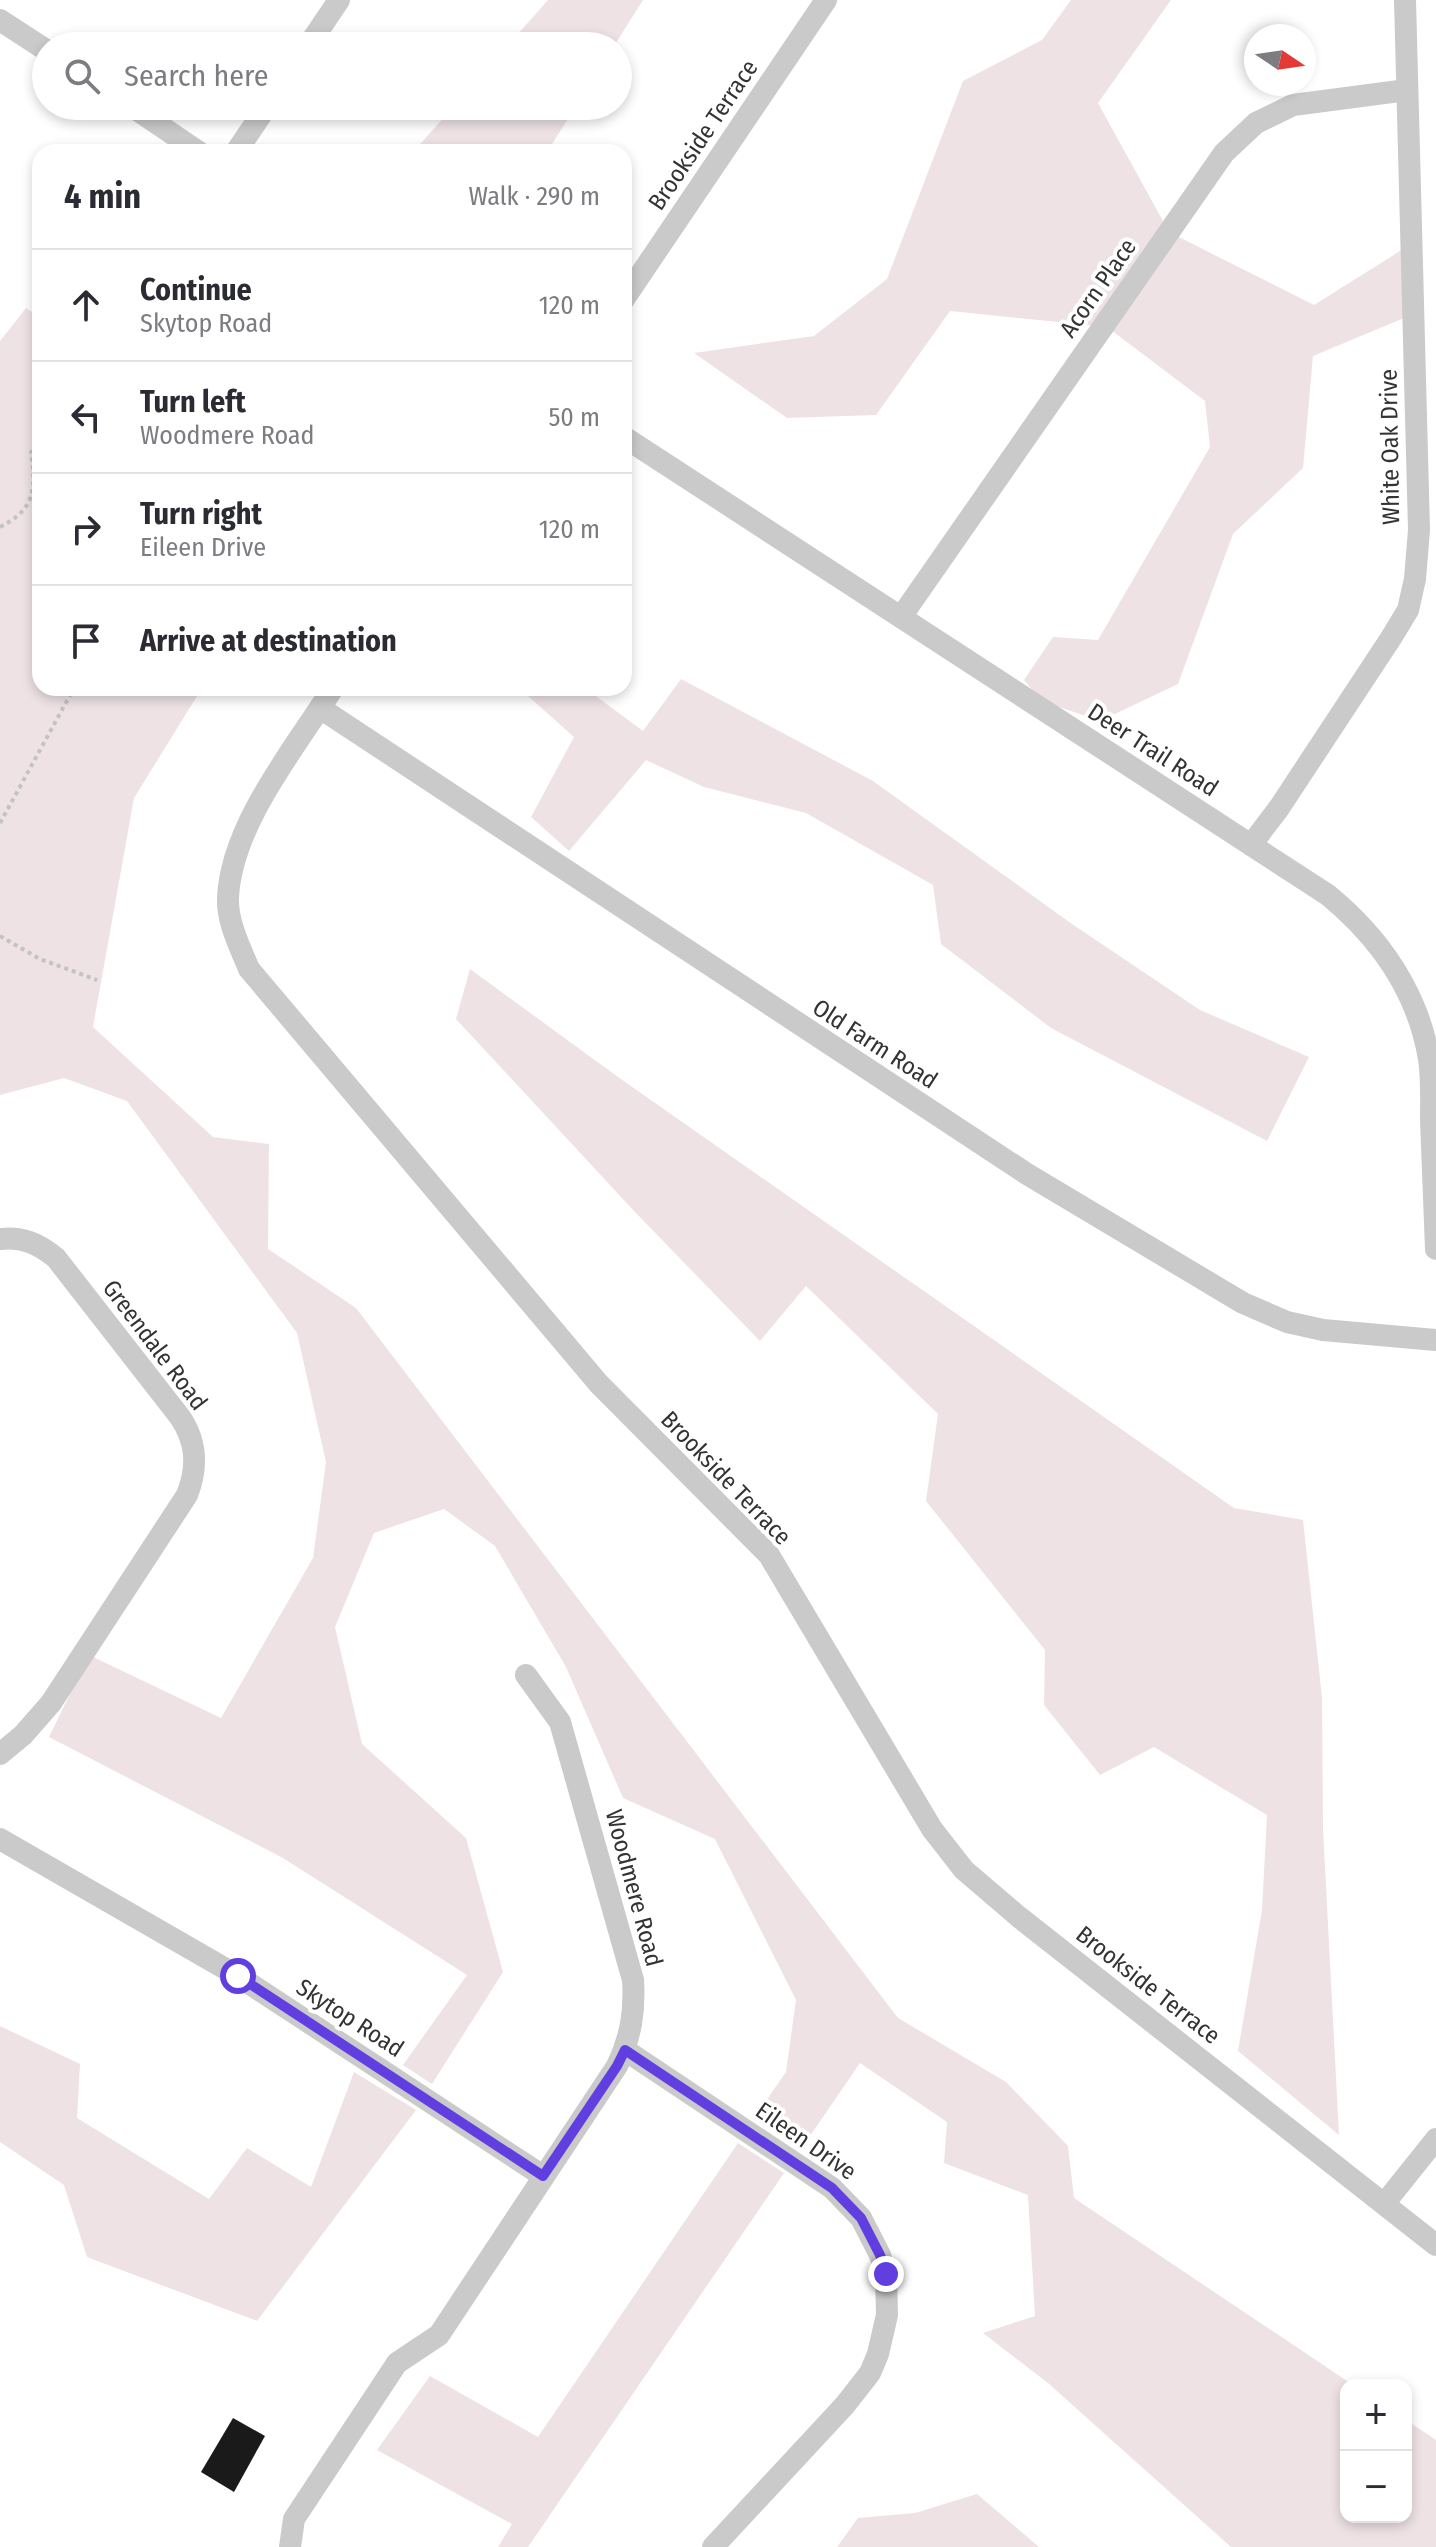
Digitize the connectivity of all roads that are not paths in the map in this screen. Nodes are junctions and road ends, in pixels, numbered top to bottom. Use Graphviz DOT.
graph roads {
  1 [pos="339,0"];
  2 [pos="826,0"];
  3 [pos="1405,0"];
  4 [pos="0,20"];
  5 [pos="317,32"];
  6 [pos="32,41"];
  7 [pos="1407,90"];
  8 [pos="152,120"];
  9 [pos="258,120"];
  10 [pos="187,144"];
  11 [pos="241,144"];
  12 [pos="632,287"];
  13 [pos="632,442"];
  14 [pos="901,617"];
  15 [pos="328,696"];
  16 [pos="320,708"];
  17 [pos="1251,845"];
  18 [pos="0,1239"];
  19 [pos="1436,1249"];
  20 [pos="1436,1340"];
  21 [pos="526,1675"];
  22 [pos="0,1754"];
  23 [pos="0,1839"];
  24 [pos="625,2050"];
  25 [pos="1436,2139"];
  26 [pos="543,2176"];
  27 [pos="1384,2204"];
  28 [pos="1436,2245"];
  29 [pos="290,2547"];
  30 [pos="713,2547"];
  1 -- 5 [label="street"];
  2 -- 12 [label="street, Brookside Terrace"];
  3 -- 7 [label="street, White Oak Drive"];
  4 -- 6 [label="street"];
  7 -- 14 [label="street, Acorn Place"];
  7 -- 17 [label="street, White Oak Drive"];
  8 -- 10 [label="street"];
  9 -- 11 [label="street"];
  13 -- 14 [label="street, Deer Trail Road"];
  14 -- 17 [label="street, Deer Trail Road"];
  15 -- 16 [label="street, Brookside Terrace"];
  16 -- 20 [label="street, Old Farm Road"];
  16 -- 27 [label="street, Brookside Terrace"];
  17 -- 19 [label="street, Deer Trail Road"];
  18 -- 22 [label="street, Greendale Road"];
  21 -- 24 [label="street, Woodmere Road"];
  23 -- 26 [label="street, Skytop Road"];
  24 -- 26 [label="street, Woodmere Road"];
  24 -- 30 [label="street, Eileen Drive"];
  25 -- 27 [label="street"];
  26 -- 29 [label="street, Woodmere Road"];
  27 -- 28 [label="street, Brookside Terrace"];
}
